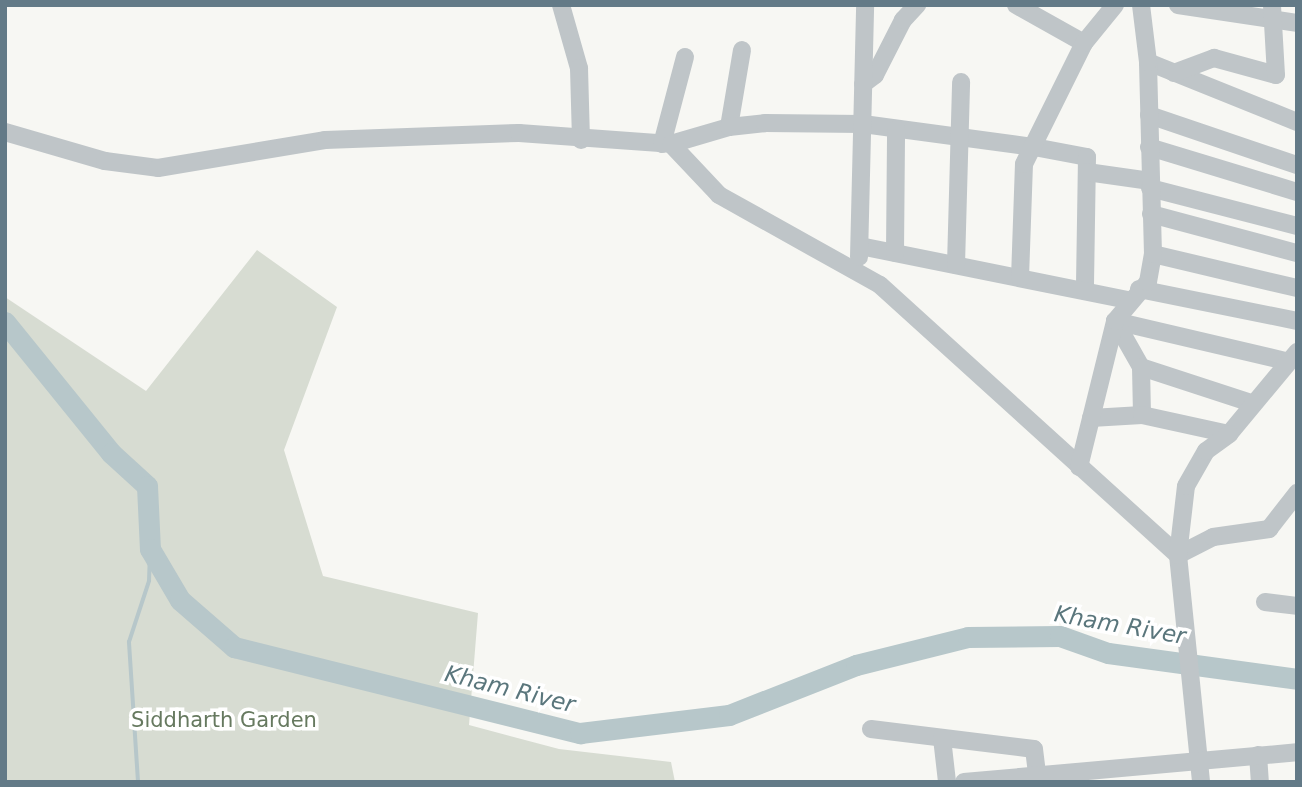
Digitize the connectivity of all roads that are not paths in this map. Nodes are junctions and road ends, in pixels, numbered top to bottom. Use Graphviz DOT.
graph roads {
  1 [pos="561,5"];
  2 [pos="865,5"];
  3 [pos="918,5"];
  4 [pos="1016,5"];
  5 [pos="1115,5"];
  6 [pos="1141,5"];
  7 [pos="1178,5"];
  8 [pos="1274,14"];
  9 [pos="1297,23"];
  10 [pos="1084,43"];
  11 [pos="742,50"];
  12 [pos="685,57"];
  13 [pos="1148,62"];
  14 [pos="1174,74"];
  15 [pos="961,82"];
  16 [pos="863,83"];
  17 [pos="1149,115"];
  18 [pos="1297,122"];
  19 [pos="863,124"];
  20 [pos="729,127"];
  21 [pos="896,129"];
  22 [pos="5,132"];
  23 [pos="960,137"];
  24 [pos="581,140"];
  25 [pos="666,144"];
  26 [pos="1034,147"];
  27 [pos="1149,147"];
  28 [pos="1297,165"];
  29 [pos="1087,172"];
  30 [pos="1150,184"];
  31 [pos="1297,192"];
  32 [pos="1151,215"];
  33 [pos="1297,226"];
  34 [pos="860,246"];
  35 [pos="895,253"];
  36 [pos="1297,253"];
  37 [pos="1153,254"];
  38 [pos="956,265"];
  39 [pos="858,273"];
  40 [pos="1020,278"];
  41 [pos="1297,289"];
  42 [pos="1085,291"];
  43 [pos="1134,295"];
  44 [pos="1115,321"];
  45 [pos="1297,321"];
  46 [pos="1292,357"];
  47 [pos="1141,367"];
  48 [pos="1251,403"];
  49 [pos="1142,415"];
  50 [pos="1091,418"];
  51 [pos="1229,434"];
  52 [pos="1079,467"];
  53 [pos="1297,493"];
  54 [pos="1178,555"];
  55 [pos="1265,602"];
  56 [pos="1297,606"];
  57 [pos="871,729"];
  58 [pos="942,738"];
  59 [pos="1297,752"];
  60 [pos="1258,755"];
  61 [pos="1199,758"];
  62 [pos="1037,774"];
  63 [pos="1110,774"];
  64 [pos="947,782"];
  65 [pos="964,782"];
  66 [pos="1201,782"];
  67 [pos="1260,782"];
  1 -- 24 [label="street"];
  2 -- 16 [label="street"];
  3 -- 16 [label="street"];
  4 -- 10 [label="street"];
  5 -- 10 [label="street"];
  6 -- 13 [label="street"];
  7 -- 8 [label="street"];
  8 -- 9 [label="street"];
  8 -- 14 [label="street"];
  10 -- 26 [label="street"];
  11 -- 20 [label="street"];
  12 -- 25 [label="street"];
  13 -- 14 [label="street"];
  13 -- 17 [label="street"];
  14 -- 18 [label="street"];
  15 -- 23 [label="street"];
  16 -- 19 [label="street"];
  17 -- 27 [label="street"];
  17 -- 28 [label="street"];
  19 -- 20 [label="street"];
  19 -- 21 [label="street"];
  19 -- 34 [label="street"];
  20 -- 25 [label="street"];
  21 -- 23 [label="street"];
  21 -- 35 [label="street"];
  22 -- 24 [label="street"];
  23 -- 26 [label="street"];
  23 -- 38 [label="street"];
  24 -- 25 [label="street"];
  25 -- 39 [label="street"];
  26 -- 29 [label="street"];
  26 -- 40 [label="street"];
  27 -- 30 [label="street"];
  27 -- 31 [label="street"];
  29 -- 30 [label="street"];
  29 -- 42 [label="street"];
  30 -- 32 [label="street"];
  30 -- 33 [label="street"];
  32 -- 36 [label="street"];
  32 -- 37 [label="street"];
  34 -- 35 [label="street"];
  34 -- 39 [label="street"];
  35 -- 38 [label="street"];
  37 -- 41 [label="street"];
  37 -- 43 [label="street"];
  38 -- 40 [label="street"];
  39 -- 52 [label="street"];
  40 -- 42 [label="street"];
  42 -- 43 [label="street"];
  43 -- 44 [label="street"];
  43 -- 45 [label="street"];
  44 -- 46 [label="street"];
  44 -- 47 [label="street"];
  44 -- 50 [label="street"];
  46 -- 48 [label="street"];
  47 -- 48 [label="street"];
  47 -- 49 [label="street"];
  48 -- 51 [label="street"];
  49 -- 50 [label="street"];
  49 -- 51 [label="street"];
  50 -- 52 [label="street"];
  51 -- 54 [label="street"];
  52 -- 54 [label="street"];
  53 -- 54 [label="street"];
  54 -- 61 [label="street"];
  55 -- 56 [label="street"];
  57 -- 58 [label="street"];
  58 -- 62 [label="street"];
  58 -- 64 [label="street"];
  59 -- 60 [label="street"];
  60 -- 61 [label="street"];
  60 -- 67 [label="street"];
  61 -- 63 [label="street"];
  61 -- 66 [label="street"];
  62 -- 63 [label="street"];
  62 -- 65 [label="street"];
}
